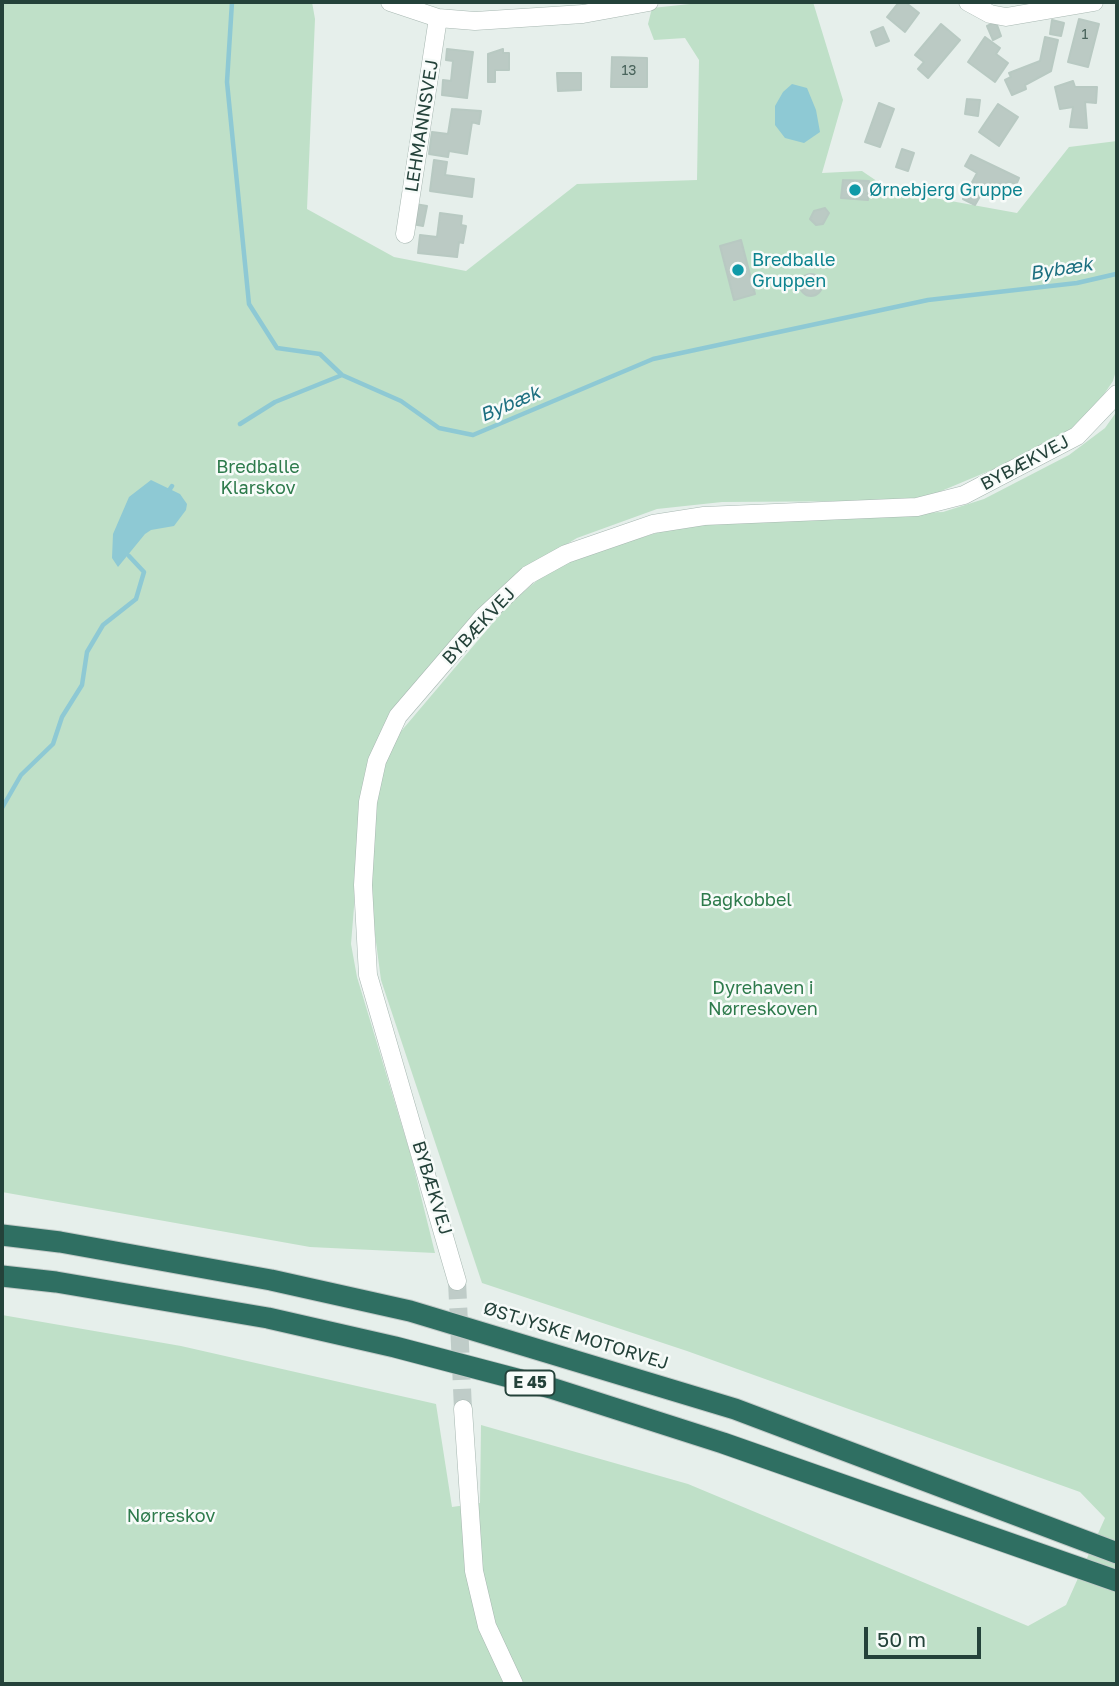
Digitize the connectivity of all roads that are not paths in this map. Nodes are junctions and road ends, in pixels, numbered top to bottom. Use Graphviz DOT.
graph roads {
  1 [pos="390,2"];
  2 [pos="649,2"];
  3 [pos="968,2"];
  4 [pos="1094,2"];
  5 [pos="438,18"];
  6 [pos="405,234"];
  7 [pos="1117,394"];
  8 [pos="2,1235"];
  9 [pos="2,1276"];
  10 [pos="457,1281"];
  11 [pos="463,1409"];
  12 [pos="1117,1553"];
  13 [pos="1117,1581"];
  14 [pos="514,1684"];
  1 -- 5 [label="street"];
  2 -- 5 [label="street"];
  3 -- 4 [label="street"];
  5 -- 6 [label="street, LEHMANNSVEJ"];
  7 -- 10 [label="street, BYBÆKVEJ"];
  8 -- 12 [label="highway, ØSTJYSKE MOTORVEJ / E 45"];
  9 -- 13 [label="highway, E 45"];
  11 -- 14 [label="street"];
}
